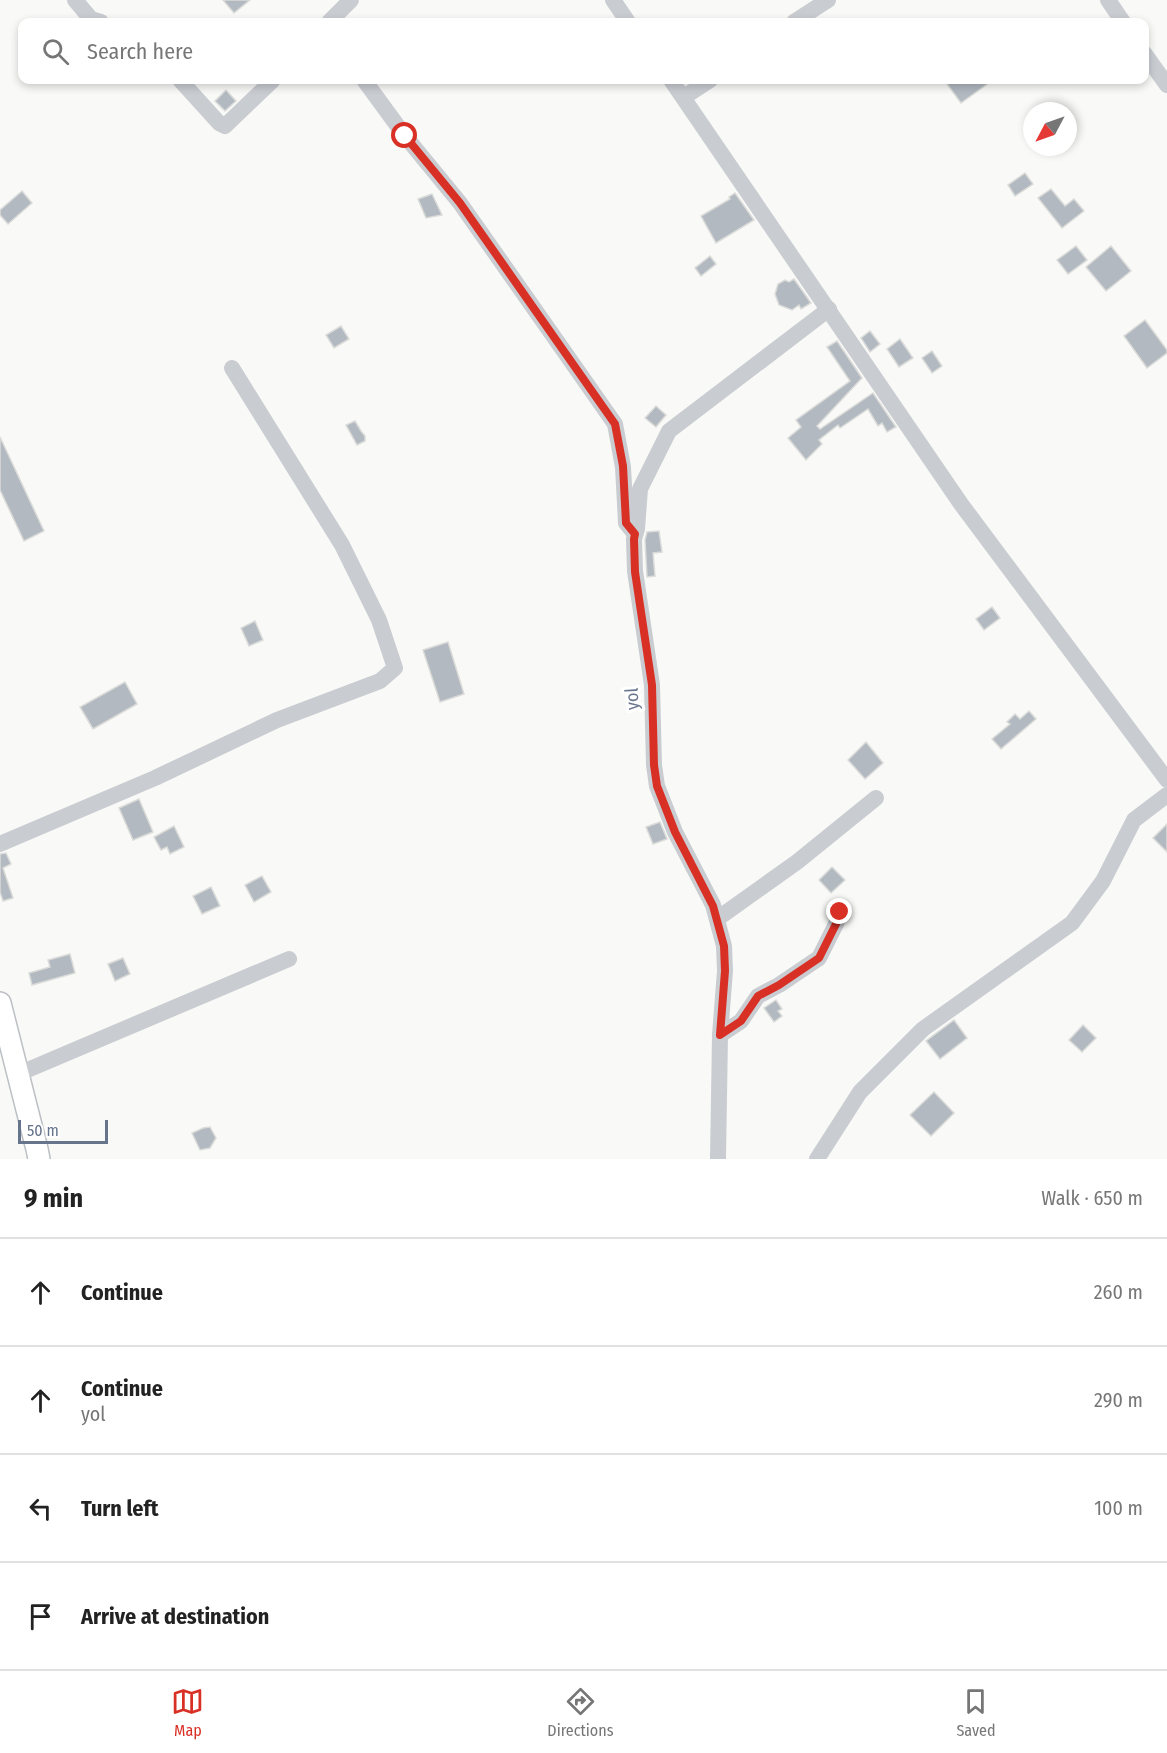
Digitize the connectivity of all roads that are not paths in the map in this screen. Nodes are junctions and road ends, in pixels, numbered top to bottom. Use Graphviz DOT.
graph roads {
  1 [pos="75,0"];
  2 [pos="351,0"];
  3 [pos="612,0"];
  4 [pos="828,0"];
  5 [pos="1108,0"];
  6 [pos="90,18"];
  7 [pos="333,18"];
  8 [pos="625,18"];
  9 [pos="800,18"];
  10 [pos="1120,18"];
  11 [pos="1149,60"];
  12 [pos="184,84"];
  13 [pos="269,84"];
  14 [pos="367,84"];
  15 [pos="674,84"];
  16 [pos="704,84"];
  17 [pos="1167,85"];
  18 [pos="684,97"];
  19 [pos="829,309"];
  20 [pos="232,368"];
  21 [pos="635,534"];
  22 [pos="1167,780"];
  23 [pos="1167,795"];
  24 [pos="876,798"];
  25 [pos="0,844"];
  26 [pos="840,912"];
  27 [pos="717,919"];
  28 [pos="289,959"];
  29 [pos="0,1004"];
  30 [pos="720,1035"];
  31 [pos="18,1074"];
  32 [pos="39,1159"];
  33 [pos="718,1159"];
  34 [pos="818,1159"];
  1 -- 6 [label="street"];
  2 -- 7 [label="street"];
  3 -- 8 [label="street"];
  4 -- 9 [label="street"];
  5 -- 10 [label="street"];
  11 -- 17 [label="street"];
  12 -- 13 [label="street"];
  14 -- 21 [label="street"];
  15 -- 18 [label="street"];
  16 -- 18 [label="street"];
  18 -- 19 [label="street"];
  19 -- 21 [label="street, yol"];
  19 -- 22 [label="street"];
  20 -- 25 [label="street"];
  21 -- 27 [label="street, yol"];
  23 -- 34 [label="street"];
  24 -- 27 [label="street"];
  26 -- 30 [label="street"];
  27 -- 30 [label="street, yol"];
  28 -- 31 [label="street"];
  29 -- 31 [label="main road"];
  30 -- 33 [label="street, yol"];
  31 -- 32 [label="main road"];
}
